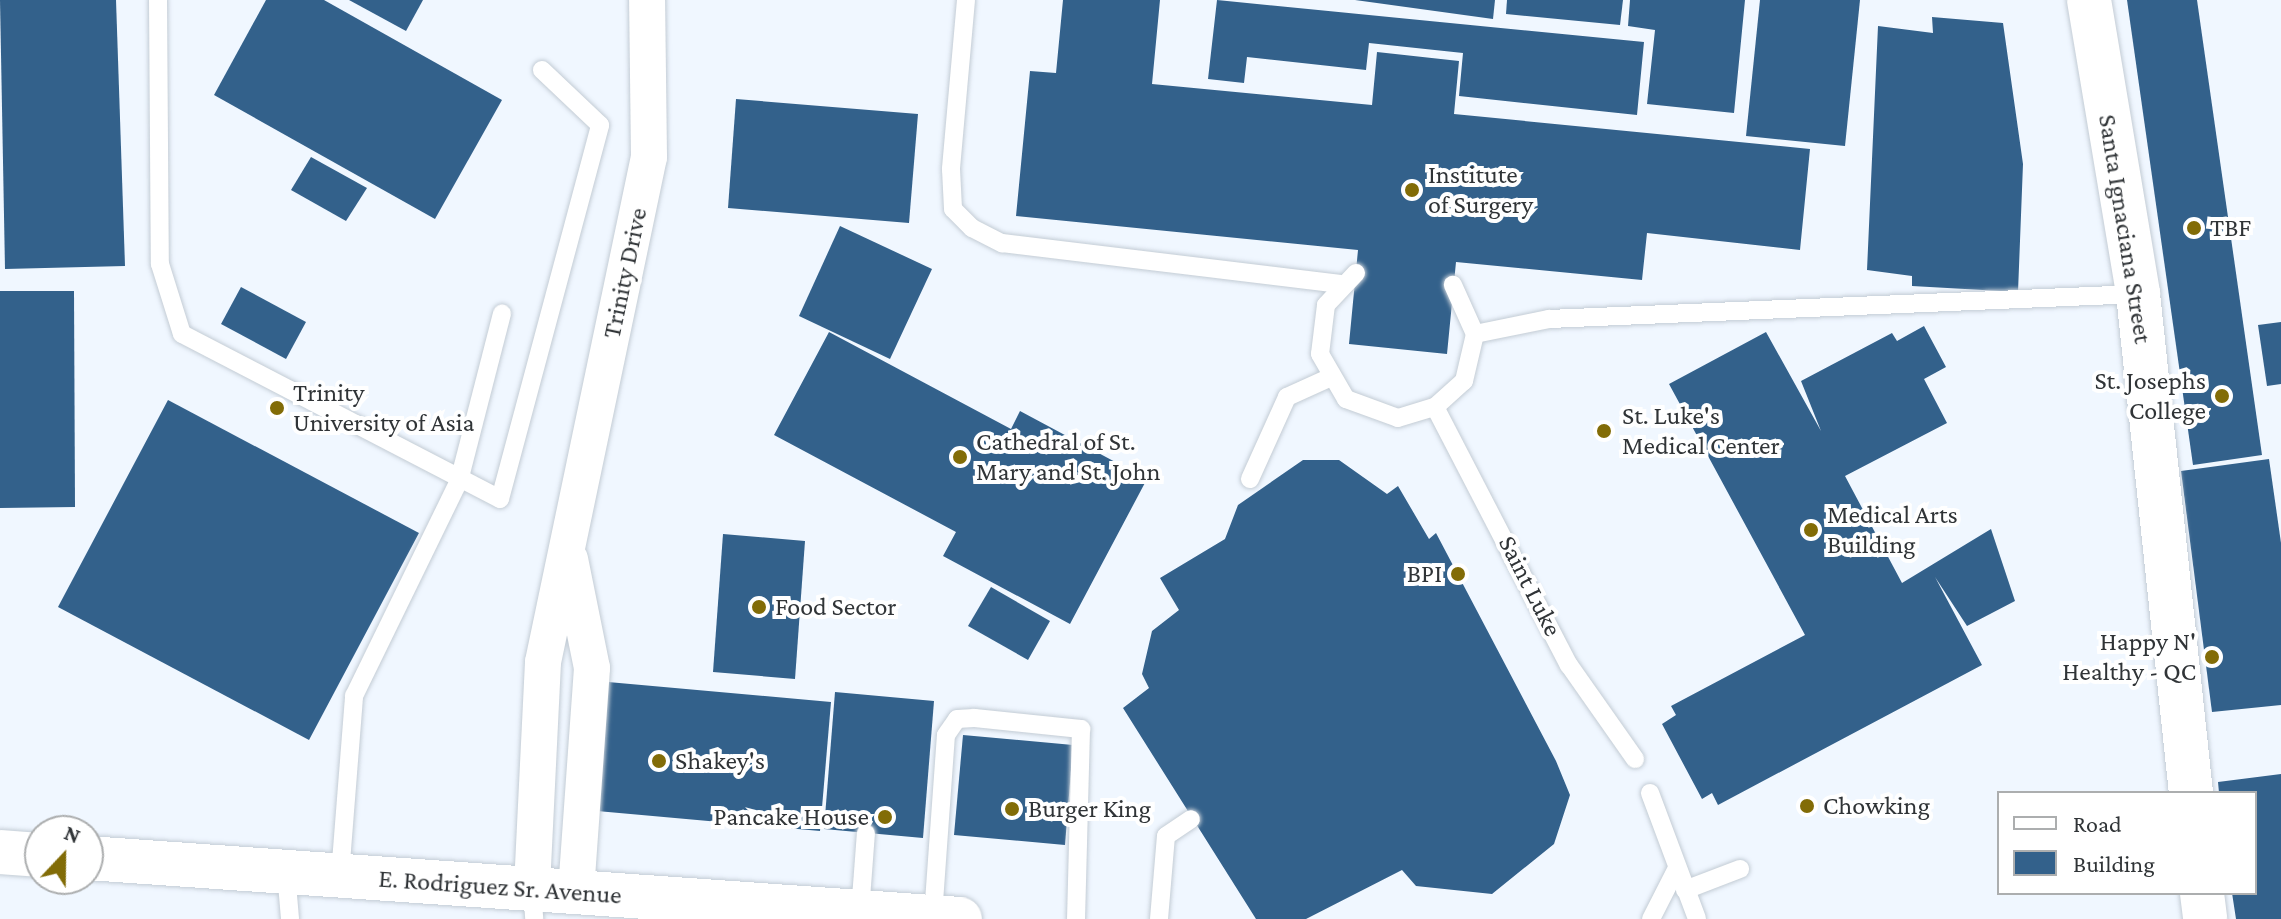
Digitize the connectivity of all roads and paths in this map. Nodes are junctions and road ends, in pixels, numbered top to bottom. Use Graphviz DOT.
graph roads {
  1 [pos="158,0"];
  2 [pos="647,0"];
  3 [pos="966,0"];
  4 [pos="2089,0"];
  5 [pos="542,70"];
  6 [pos="1453,285"];
  7 [pos="2138,294"];
  8 [pos="502,313"];
  9 [pos="1475,334"];
  10 [pos="1329,378"];
  11 [pos="1435,407"];
  12 [pos="1250,479"];
  13 [pos="459,481"];
  14 [pos="567,542"];
  15 [pos="1635,759"];
  16 [pos="2191,791"];
  17 [pos="1650,793"];
  18 [pos="1191,819"];
  19 [pos="866,833"];
  20 [pos="0,852"];
  21 [pos="24,854"];
  22 [pos="104,859"];
  23 [pos="1740,869"];
  24 [pos="1676,870"];
  25 [pos="286,872"];
  26 [pos="340,875"];
  27 [pos="1685,890"];
  28 [pos="576,892"];
  29 [pos="2202,895"];
  30 [pos="533,903"];
  31 [pos="860,912"];
  32 [pos="946,918"];
  33 [pos="290,919"];
  34 [pos="1076,919"];
  35 [pos="1159,919"];
  36 [pos="1651,919"];
  37 [pos="1697,919"];
  38 [pos="2205,919"];
  1 -- 13 [label="lane"];
  2 -- 14 [label="street, Trinity Drive"];
  3 -- 10 [label="lane"];
  4 -- 7 [label="main road, Santa Ignaciana Street"];
  5 -- 13 [label="lane"];
  6 -- 9 [label="lane"];
  7 -- 9 [label="lane"];
  7 -- 16 [label="main road, Santa Ignaciana Street"];
  8 -- 13 [label="lane"];
  9 -- 11 [label="lane"];
  10 -- 11 [label="lane"];
  10 -- 12 [label="lane"];
  11 -- 15 [label="lane, Saint Luke"];
  13 -- 26 [label="lane"];
  14 -- 28 [label="street, Trinity Drive"];
  14 -- 30 [label="street, Trinity Drive"];
  17 -- 24 [label="lane"];
  18 -- 35 [label="lane"];
  19 -- 31 [label="lane"];
  20 -- 21 [label="main road"];
  22 -- 25 [label="main road, E. Rodriguez Sr. Avenue"];
  23 -- 27 [label="lane"];
  24 -- 27 [label="lane"];
  24 -- 36 [label="lane"];
  25 -- 26 [label="main road, E. Rodriguez Sr. Avenue"];
  25 -- 33 [label="lane"];
  26 -- 30 [label="main road, E. Rodriguez Sr. Avenue"];
  27 -- 37 [label="lane"];
  28 -- 30 [label="main road, E. Rodriguez Sr. Avenue"];
  28 -- 31 [label="main road, E. Rodriguez Sr. Avenue"];
  29 -- 38 [label="main road"];
  31 -- 32 [label="main road, E. Rodriguez Sr. Avenue"];
  32 -- 34 [label="lane"];
}
